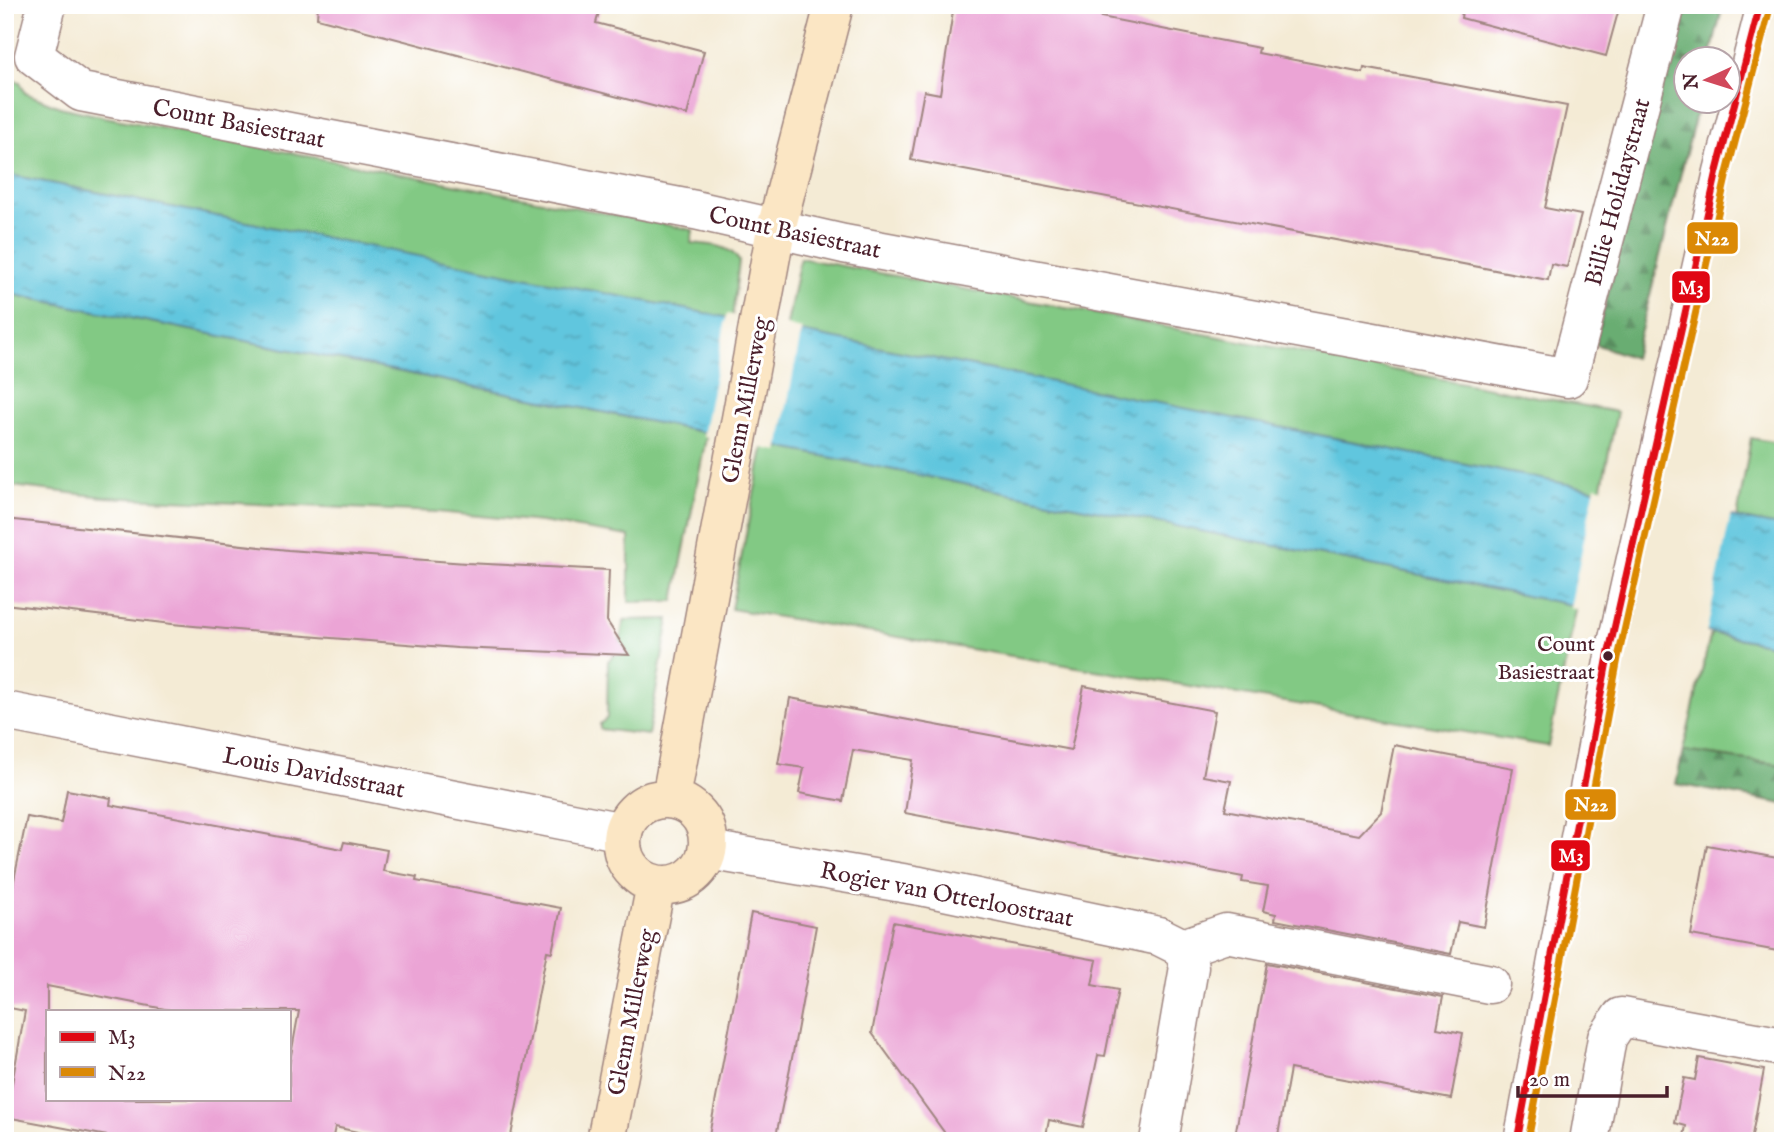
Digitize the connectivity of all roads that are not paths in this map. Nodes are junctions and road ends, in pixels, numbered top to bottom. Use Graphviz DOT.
graph roads {
  1 [pos="47,5"];
  2 [pos="834,5"];
  3 [pos="1666,5"];
  4 [pos="1760,5"];
  5 [pos="776,229"];
  6 [pos="1568,378"];
  7 [pos="5,711"];
  8 [pos="671,799"];
  9 [pos="623,832"];
  10 [pos="708,850"];
  11 [pos="656,884"];
  12 [pos="1184,948"];
  13 [pos="1490,984"];
  14 [pos="1783,1046"];
  15 [pos="606,1141"];
  16 [pos="1158,1141"];
  17 [pos="1517,1141"];
  18 [pos="1589,1141"];
  1 -- 5 [label="street, Count Basiestraat"];
  2 -- 5 [label="street, Glenn Millerweg"];
  3 -- 6 [label="street, Billie Holidaystraat"];
  4 -- 17 [label="lane"];
  5 -- 6 [label="street, Count Basiestraat"];
  5 -- 8 [label="street, Glenn Millerweg"];
  7 -- 9 [label="street, Louis Davidsstraat"];
  8 -- 9 [label="street"];
  8 -- 10 [label="street"];
  9 -- 11 [label="street"];
  10 -- 11 [label="street"];
  10 -- 12 [label="street, Rogier van Otterloostraat"];
  11 -- 15 [label="street, Glenn Millerweg"];
  12 -- 13 [label="street"];
  12 -- 16 [label="street"];
  14 -- 18 [label="street"];
}
